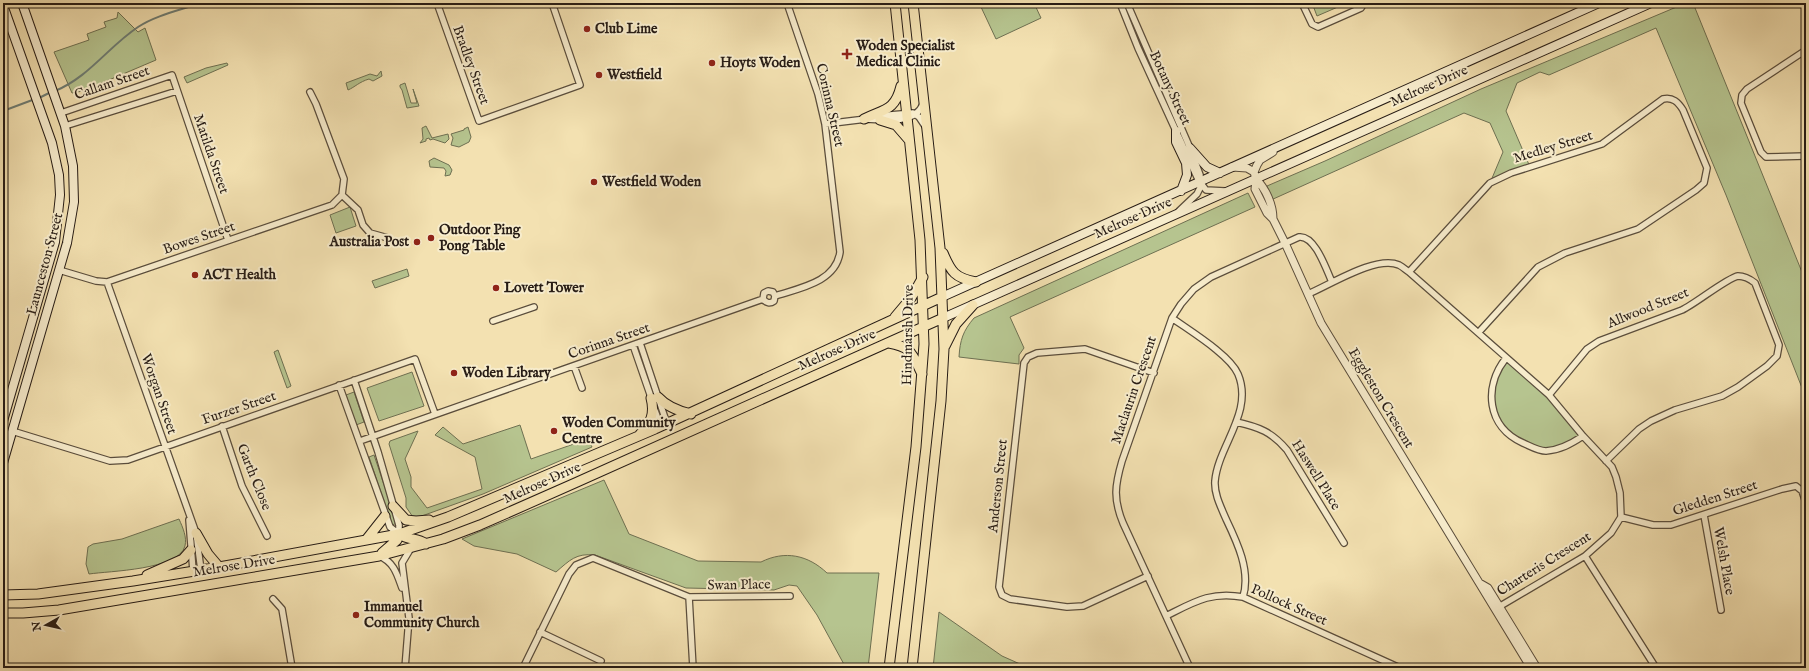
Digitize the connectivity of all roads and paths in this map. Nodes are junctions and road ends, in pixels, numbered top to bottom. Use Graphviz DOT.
graph roads {
  1 [pos="22,3"];
  2 [pos="437,3"];
  3 [pos="552,3"];
  4 [pos="787,3"];
  5 [pos="895,3"];
  6 [pos="913,3"];
  7 [pos="1120,3"];
  8 [pos="1127,3"];
  9 [pos="1302,3"];
  10 [pos="1364,3"];
  11 [pos="1599,3"];
  12 [pos="1651,3"];
  13 [pos="3,5"];
  14 [pos="1806,50"];
  15 [pos="172,75"];
  16 [pos="903,80"];
  17 [pos="177,91"];
  18 [pos="310,92"];
  19 [pos="924,104"];
  20 [pos="61,114"];
  21 [pos="916,114"];
  22 [pos="906,115"];
  23 [pos="864,119"];
  24 [pos="880,120"];
  25 [pos="824,124"];
  26 [pos="65,126"];
  27 [pos="926,129"];
  28 [pos="1176,131"];
  29 [pos="909,140"];
  30 [pos="1277,147"];
  31 [pos="1190,148"];
  32 [pos="1806,156"];
  33 [pos="1232,167"];
  34 [pos="1220,173"];
  35 [pos="1255,175"];
  36 [pos="1200,183"];
  37 [pos="1181,191"];
  38 [pos="1230,191"];
  39 [pos="342,195"];
  40 [pos="1174,215"];
  41 [pos="228,240"];
  42 [pos="390,240"];
  43 [pos="1285,243"];
  44 [pos="940,248"];
  45 [pos="48,266"];
  46 [pos="59,270"];
  47 [pos="1409,272"];
  48 [pos="923,276"];
  49 [pos="107,282"];
  50 [pos="976,282"];
  51 [pos="1332,282"];
  52 [pos="1308,294"];
  53 [pos="775,296"];
  54 [pos="942,298"];
  55 [pos="763,299"];
  56 [pos="973,304"];
  57 [pos="923,306"];
  58 [pos="534,307"];
  59 [pos="943,318"];
  60 [pos="1172,318"];
  61 [pos="893,320"];
  62 [pos="493,321"];
  63 [pos="924,327"];
  64 [pos="1479,332"];
  65 [pos="640,343"];
  66 [pos="889,343"];
  67 [pos="633,345"];
  68 [pos="944,349"];
  69 [pos="1506,358"];
  70 [pos="574,366"];
  71 [pos="1154,373"];
  72 [pos="922,376"];
  73 [pos="354,380"];
  74 [pos="339,385"];
  75 [pos="582,388"];
  76 [pos="1549,395"];
  77 [pos="654,397"];
  78 [pos="722,399"];
  79 [pos="700,410"];
  80 [pos="435,414"];
  81 [pos="691,414"];
  82 [pos="720,417"];
  83 [pos="3,420"];
  84 [pos="1236,422"];
  85 [pos="222,426"];
  86 [pos="664,426"];
  87 [pos="12,431"];
  88 [pos="373,436"];
  89 [pos="1583,436"];
  90 [pos="636,438"];
  91 [pos="669,440"];
  92 [pos="360,441"];
  93 [pos="165,446"];
  94 [pos="1606,461"];
  95 [pos="3,463"];
  96 [pos="1806,503"];
  97 [pos="393,506"];
  98 [pos="188,514"];
  99 [pos="1704,515"];
  100 [pos="386,516"];
  101 [pos="448,517"];
  102 [pos="1621,517"];
  103 [pos="196,533"];
  104 [pos="399,534"];
  105 [pos="267,536"];
  106 [pos="366,540"];
  107 [pos="1344,543"];
  108 [pos="426,544"];
  109 [pos="411,548"];
  110 [pos="190,550"];
  111 [pos="379,556"];
  112 [pos="1585,556"];
  113 [pos="219,567"];
  114 [pos="197,571"];
  115 [pos="1148,576"];
  116 [pos="132,581"];
  117 [pos="200,586"];
  118 [pos="405,594"];
  119 [pos="3,595"];
  120 [pos="790,596"];
  121 [pos="689,597"];
  122 [pos="1243,597"];
  123 [pos="273,599"];
  124 [pos="1497,608"];
  125 [pos="1721,610"];
  126 [pos="3,613"];
  127 [pos="1166,616"];
  128 [pos="540,632"];
  129 [pos="601,661"];
  130 [pos="1531,666"];
  131 [pos="292,668"];
  132 [pos="405,668"];
  133 [pos="523,668"];
  134 [pos="693,668"];
  135 [pos="889,668"];
  136 [pos="912,668"];
  137 [pos="1190,668"];
  138 [pos="1400,668"];
  139 [pos="1656,668"];
  1 -- 20 [label="main road, Launceston Street"];
  2 -- 3 [label="street, Bradley Street"];
  4 -- 25 [label="street, Corinna Street"];
  5 -- 16 [label="main road, Hindmarsh Drive"];
  6 -- 19 [label="main road"];
  7 -- 28 [label="street, Botany Street"];
  8 -- 31 [label="street, Botany Street"];
  9 -- 10 [label="street"];
  11 -- 30 [label="main road, Melrose Drive"];
  12 -- 35 [label="main road, Melrose Drive"];
  13 -- 45 [label="main road, Launceston Street"];
  14 -- 32 [label="street"];
  15 -- 17 [label="street, Matilda Street"];
  15 -- 20 [label="street, Callam Street"];
  16 -- 22 [label="main road, Hindmarsh Drive"];
  16 -- 23 [label="main road"];
  17 -- 26 [label="street, Callam Street"];
  17 -- 41 [label="street, Matilda Street"];
  18 -- 39 [label="street"];
  19 -- 21 [label="street"];
  19 -- 27 [label="main road"];
  20 -- 26 [label="main road, Launceston Street"];
  21 -- 22 [label="street"];
  21 -- 27 [label="street"];
  22 -- 23 [label="street"];
  22 -- 24 [label="street"];
  22 -- 29 [label="main road, Hindmarsh Drive"];
  23 -- 24 [label="street"];
  23 -- 25 [label="street"];
  24 -- 29 [label="main road"];
  25 -- 53 [label="street, Corinna Street"];
  26 -- 46 [label="main road, Launceston Street"];
  27 -- 44 [label="main road"];
  28 -- 36 [label="street, Botany Street"];
  28 -- 37 [label="main road"];
  29 -- 48 [label="main road, Hindmarsh Drive"];
  30 -- 33 [label="main road, Melrose Drive"];
  30 -- 35 [label="street"];
  31 -- 34 [label="main road"];
  31 -- 36 [label="street, Botany Street"];
  33 -- 34 [label="main road, Melrose Drive"];
  33 -- 35 [label="street"];
  34 -- 36 [label="main road, Melrose Drive"];
  35 -- 38 [label="main road, Melrose Drive"];
  35 -- 43 [label="street, Eggleston Crescent"];
  36 -- 37 [label="main road, Melrose Drive"];
  36 -- 38 [label="street"];
  36 -- 40 [label="street"];
  37 -- 50 [label="main road, Melrose Drive"];
  38 -- 40 [label="main road, Melrose Drive"];
  39 -- 41 [label="street, Bowes Street"];
  39 -- 42 [label="street"];
  40 -- 56 [label="main road, Melrose Drive"];
  41 -- 49 [label="street, Bowes Street"];
  43 -- 51 [label="street, Maclaurin Crescent"];
  43 -- 52 [label="street, Eggleston Crescent"];
  43 -- 60 [label="street, Maclaurin Crescent"];
  44 -- 50 [label="main road"];
  44 -- 54 [label="main road"];
  45 -- 46 [label="main road"];
  45 -- 83 [label="main road, Launceston Street"];
  46 -- 49 [label="street, Bowes Street"];
  46 -- 87 [label="main road, Launceston Street"];
  47 -- 51 [label="street"];
  47 -- 64 [label="street"];
  47 -- 64 [label="street, Medley Street"];
  48 -- 57 [label="main road, Hindmarsh Drive"];
  48 -- 61 [label="main road"];
  49 -- 93 [label="street, Worgan Street"];
  50 -- 54 [label="main road, Melrose Drive"];
  51 -- 52 [label="street"];
  52 -- 124 [label="street, Eggleston Crescent"];
  53 -- 55 [label="street, Corinna Street"];
  53 -- 55 [label="street, Corinna Street"];
  54 -- 57 [label="main road, Melrose Drive"];
  54 -- 59 [label="main road"];
  55 -- 65 [label="street, Corinna Street"];
  56 -- 59 [label="main road, Melrose Drive"];
  56 -- 68 [label="main road"];
  57 -- 61 [label="main road, Melrose Drive"];
  57 -- 63 [label="main road, Hindmarsh Drive"];
  58 -- 62 [label="street"];
  59 -- 63 [label="main road, Melrose Drive"];
  59 -- 68 [label="main road"];
  60 -- 71 [label="street, Maclaurin Crescent"];
  60 -- 84 [label="street"];
  61 -- 78 [label="main road, Melrose Drive"];
  63 -- 66 [label="main road, Melrose Drive"];
  63 -- 72 [label="main road, Hindmarsh Drive"];
  64 -- 69 [label="street"];
  65 -- 67 [label="street, Corinna Street"];
  65 -- 77 [label="street"];
  66 -- 72 [label="main road"];
  66 -- 82 [label="main road, Melrose Drive"];
  67 -- 70 [label="street, Corinna Street"];
  67 -- 77 [label="street"];
  68 -- 136 [label="main road"];
  69 -- 76 [label="street"];
  69 -- 89 [label="street"];
  70 -- 75 [label="street"];
  70 -- 80 [label="street, Corinna Street"];
  71 -- 115 [label="street, Maclaurin Crescent"];
  71 -- 115 [label="street, Anderson Street"];
  72 -- 135 [label="main road, Hindmarsh Drive"];
  73 -- 74 [label="street, Furzer Street"];
  73 -- 80 [label="street, Furzer Street"];
  73 -- 88 [label="street"];
  74 -- 85 [label="street, Furzer Street"];
  74 -- 92 [label="street"];
  76 -- 89 [label="street"];
  76 -- 94 [label="street, Allwood Street"];
  77 -- 81 [label="main road"];
  77 -- 86 [label="street"];
  77 -- 90 [label="main road"];
  78 -- 79 [label="main road, Melrose Drive"];
  78 -- 82 [label="main road"];
  79 -- 81 [label="main road, Melrose Drive"];
  79 -- 82 [label="main road"];
  80 -- 88 [label="street, Corinna Street"];
  81 -- 86 [label="main road, Melrose Drive"];
  82 -- 91 [label="main road, Melrose Drive"];
  84 -- 107 [label="street, Haswell Place"];
  84 -- 122 [label="street"];
  85 -- 93 [label="street, Furzer Street"];
  85 -- 105 [label="street, Garth Close"];
  86 -- 90 [label="main road, Melrose Drive"];
  86 -- 91 [label="main road"];
  87 -- 93 [label="street, Furzer Street"];
  87 -- 95 [label="main road, Launceston Street"];
  88 -- 92 [label="street, Corinna Street"];
  88 -- 97 [label="street"];
  89 -- 94 [label="street"];
  90 -- 101 [label="main road, Melrose Drive"];
  91 -- 108 [label="main road, Melrose Drive"];
  92 -- 100 [label="street"];
  93 -- 98 [label="street, Worgan Street"];
  94 -- 102 [label="street"];
  96 -- 99 [label="street, Gledden Street"];
  97 -- 101 [label="main road"];
  97 -- 104 [label="street"];
  98 -- 103 [label="street, Worgan Street"];
  98 -- 110 [label="street, Worgan Street"];
  99 -- 102 [label="street, Gledden Street"];
  99 -- 125 [label="street, Welsh Place"];
  100 -- 104 [label="street"];
  100 -- 106 [label="main road"];
  101 -- 104 [label="main road, Melrose Drive"];
  102 -- 112 [label="street, Charteris Crescent"];
  103 -- 113 [label="main road"];
  103 -- 114 [label="street, Worgan Street"];
  104 -- 106 [label="main road, Melrose Drive"];
  104 -- 108 [label="main road"];
  104 -- 111 [label="main road"];
  106 -- 113 [label="main road, Melrose Drive"];
  108 -- 109 [label="main road, Melrose Drive"];
  109 -- 111 [label="main road, Melrose Drive"];
  109 -- 118 [label="street"];
  110 -- 114 [label="street, Worgan Street"];
  110 -- 116 [label="main road"];
  111 -- 117 [label="main road, Melrose Drive"];
  111 -- 118 [label="street"];
  112 -- 124 [label="street, Charteris Crescent"];
  112 -- 139 [label="street"];
  113 -- 114 [label="main road, Melrose Drive"];
  114 -- 116 [label="main road, Melrose Drive"];
  114 -- 117 [label="main road"];
  115 -- 127 [label="street, Maclaurin Crescent"];
  116 -- 119 [label="main road, Melrose Drive"];
  117 -- 126 [label="main road, Melrose Drive"];
  118 -- 132 [label="street"];
  120 -- 121 [label="street, Swan Place"];
  121 -- 128 [label="street"];
  121 -- 134 [label="street"];
  122 -- 127 [label="street, Pollock Street"];
  122 -- 138 [label="street, Pollock Street"];
  123 -- 131 [label="street"];
  124 -- 130 [label="street, Eggleston Crescent"];
  127 -- 137 [label="street, Maclaurin Crescent"];
  128 -- 129 [label="street"];
  128 -- 133 [label="street"];
}
